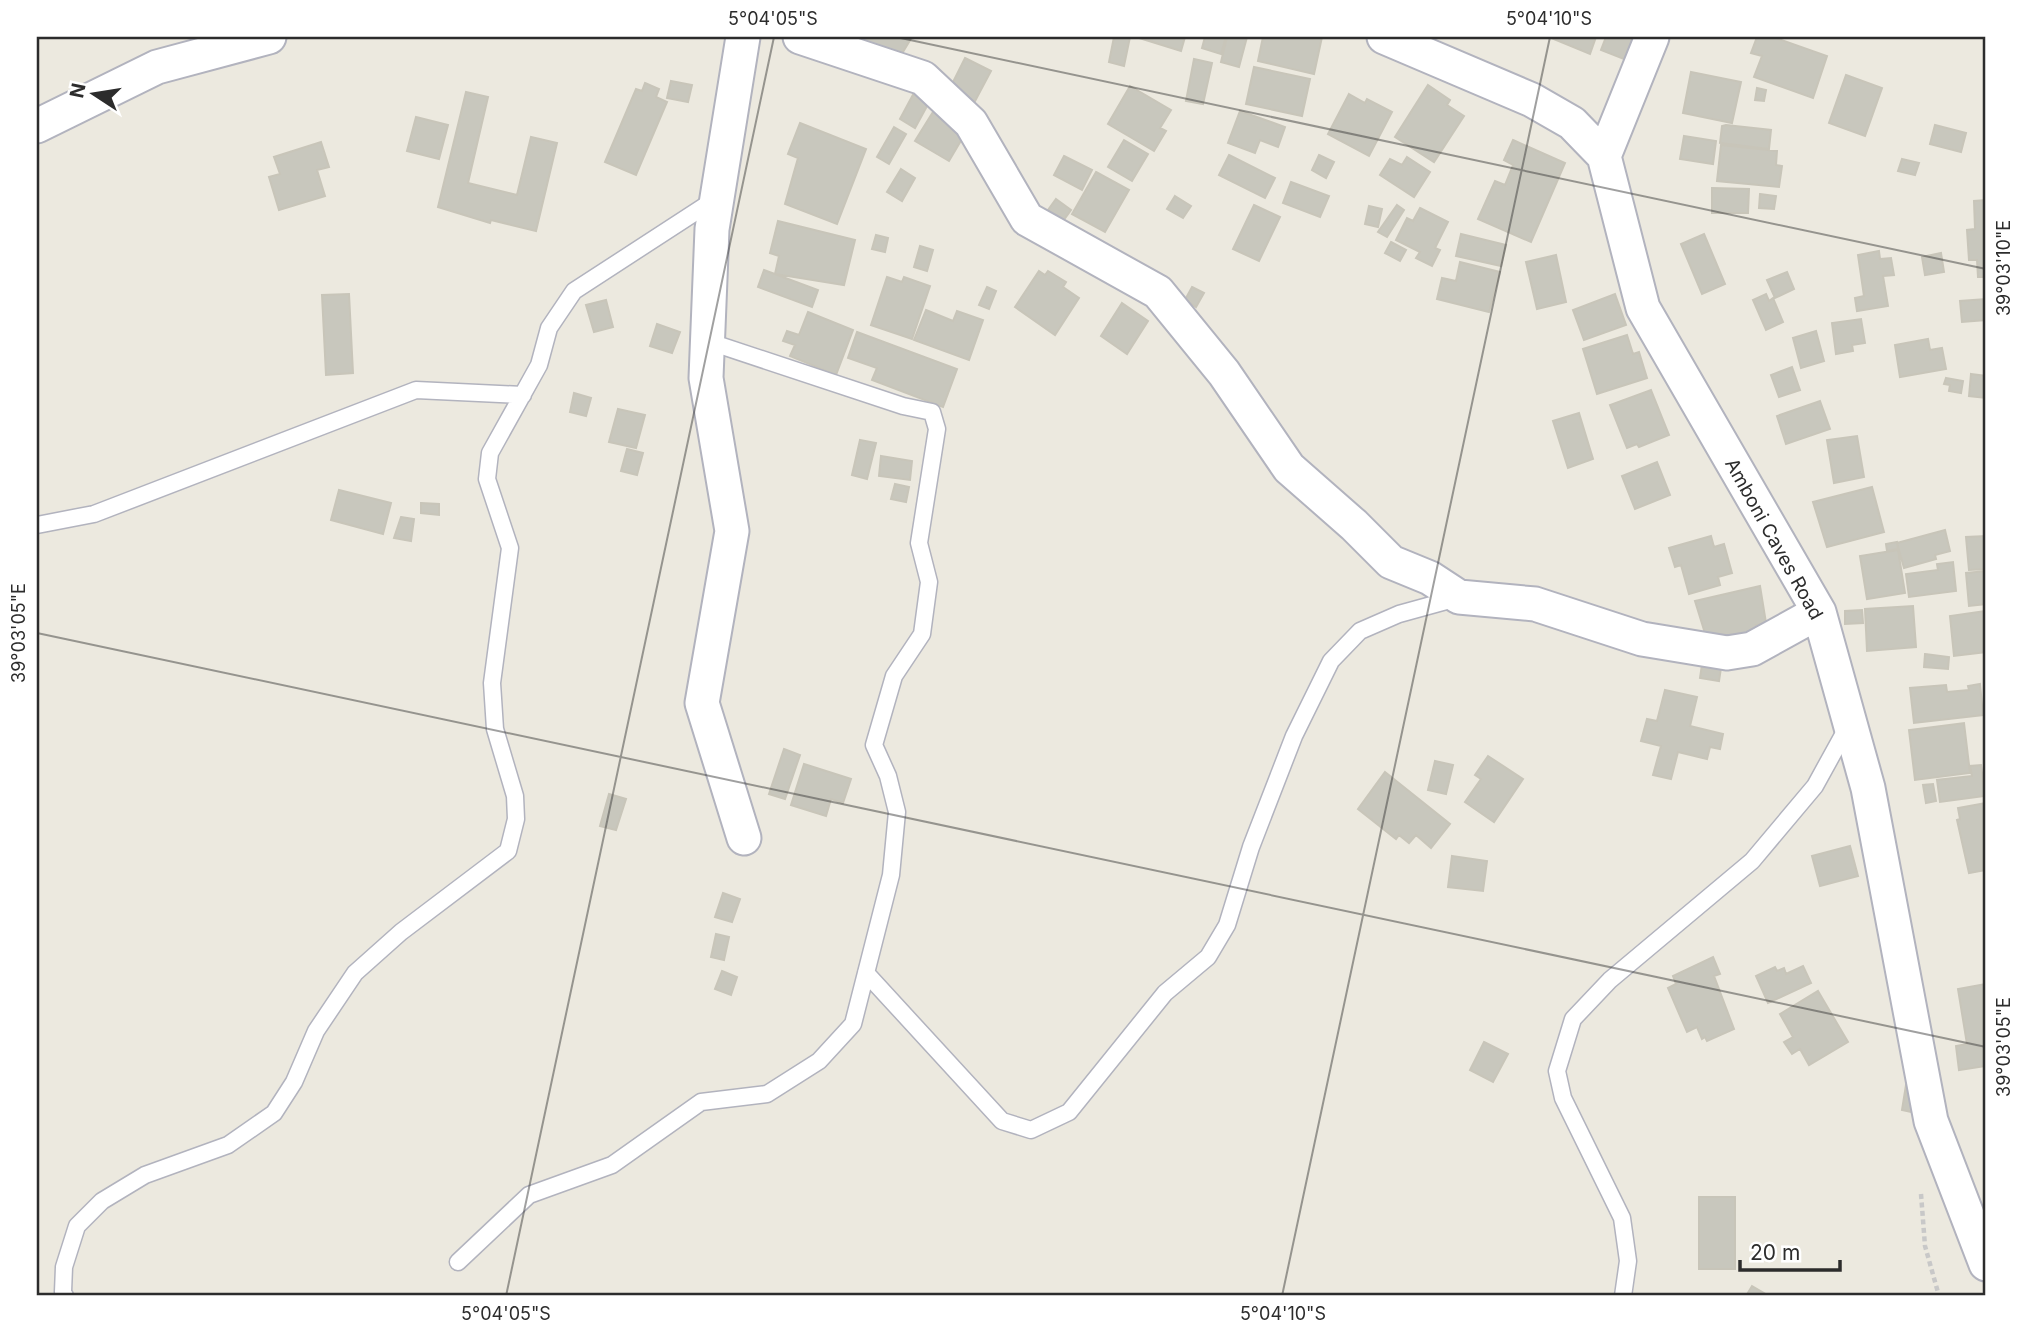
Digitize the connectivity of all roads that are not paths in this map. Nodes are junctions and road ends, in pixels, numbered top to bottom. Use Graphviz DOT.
graph roads {
  1 [pos="269,37"];
  2 [pos="743,37"];
  3 [pos="800,37"];
  4 [pos="1384,37"];
  5 [pos="1652,37"];
  6 [pos="37,127"];
  7 [pos="1604,156"];
  8 [pos="717,198"];
  9 [pos="707,341"];
  10 [pos="523,395"];
  11 [pos="37,525"];
  12 [pos="1459,597"];
  13 [pos="1819,612"];
  14 [pos="1851,721"];
  15 [pos="744,838"];
  16 [pos="866,973"];
  17 [pos="458,1262"];
  18 [pos="1986,1264"];
  19 [pos="65,1296"];
  20 [pos="1623,1296"];
  1 -- 6 [label="street"];
  2 -- 8 [label="street"];
  3 -- 12 [label="street"];
  4 -- 7 [label="street, Amboni Caves Road"];
  5 -- 7 [label="street"];
  7 -- 13 [label="street, Amboni Caves Road"];
  8 -- 9 [label="street"];
  8 -- 10 [label="lane"];
  9 -- 15 [label="street"];
  9 -- 16 [label="lane"];
  10 -- 11 [label="lane"];
  10 -- 19 [label="lane"];
  12 -- 13 [label="street"];
  12 -- 16 [label="lane"];
  13 -- 14 [label="street, Amboni Caves Road"];
  14 -- 18 [label="street, Amboni Caves Road"];
  14 -- 20 [label="lane"];
  16 -- 17 [label="lane"];
}
